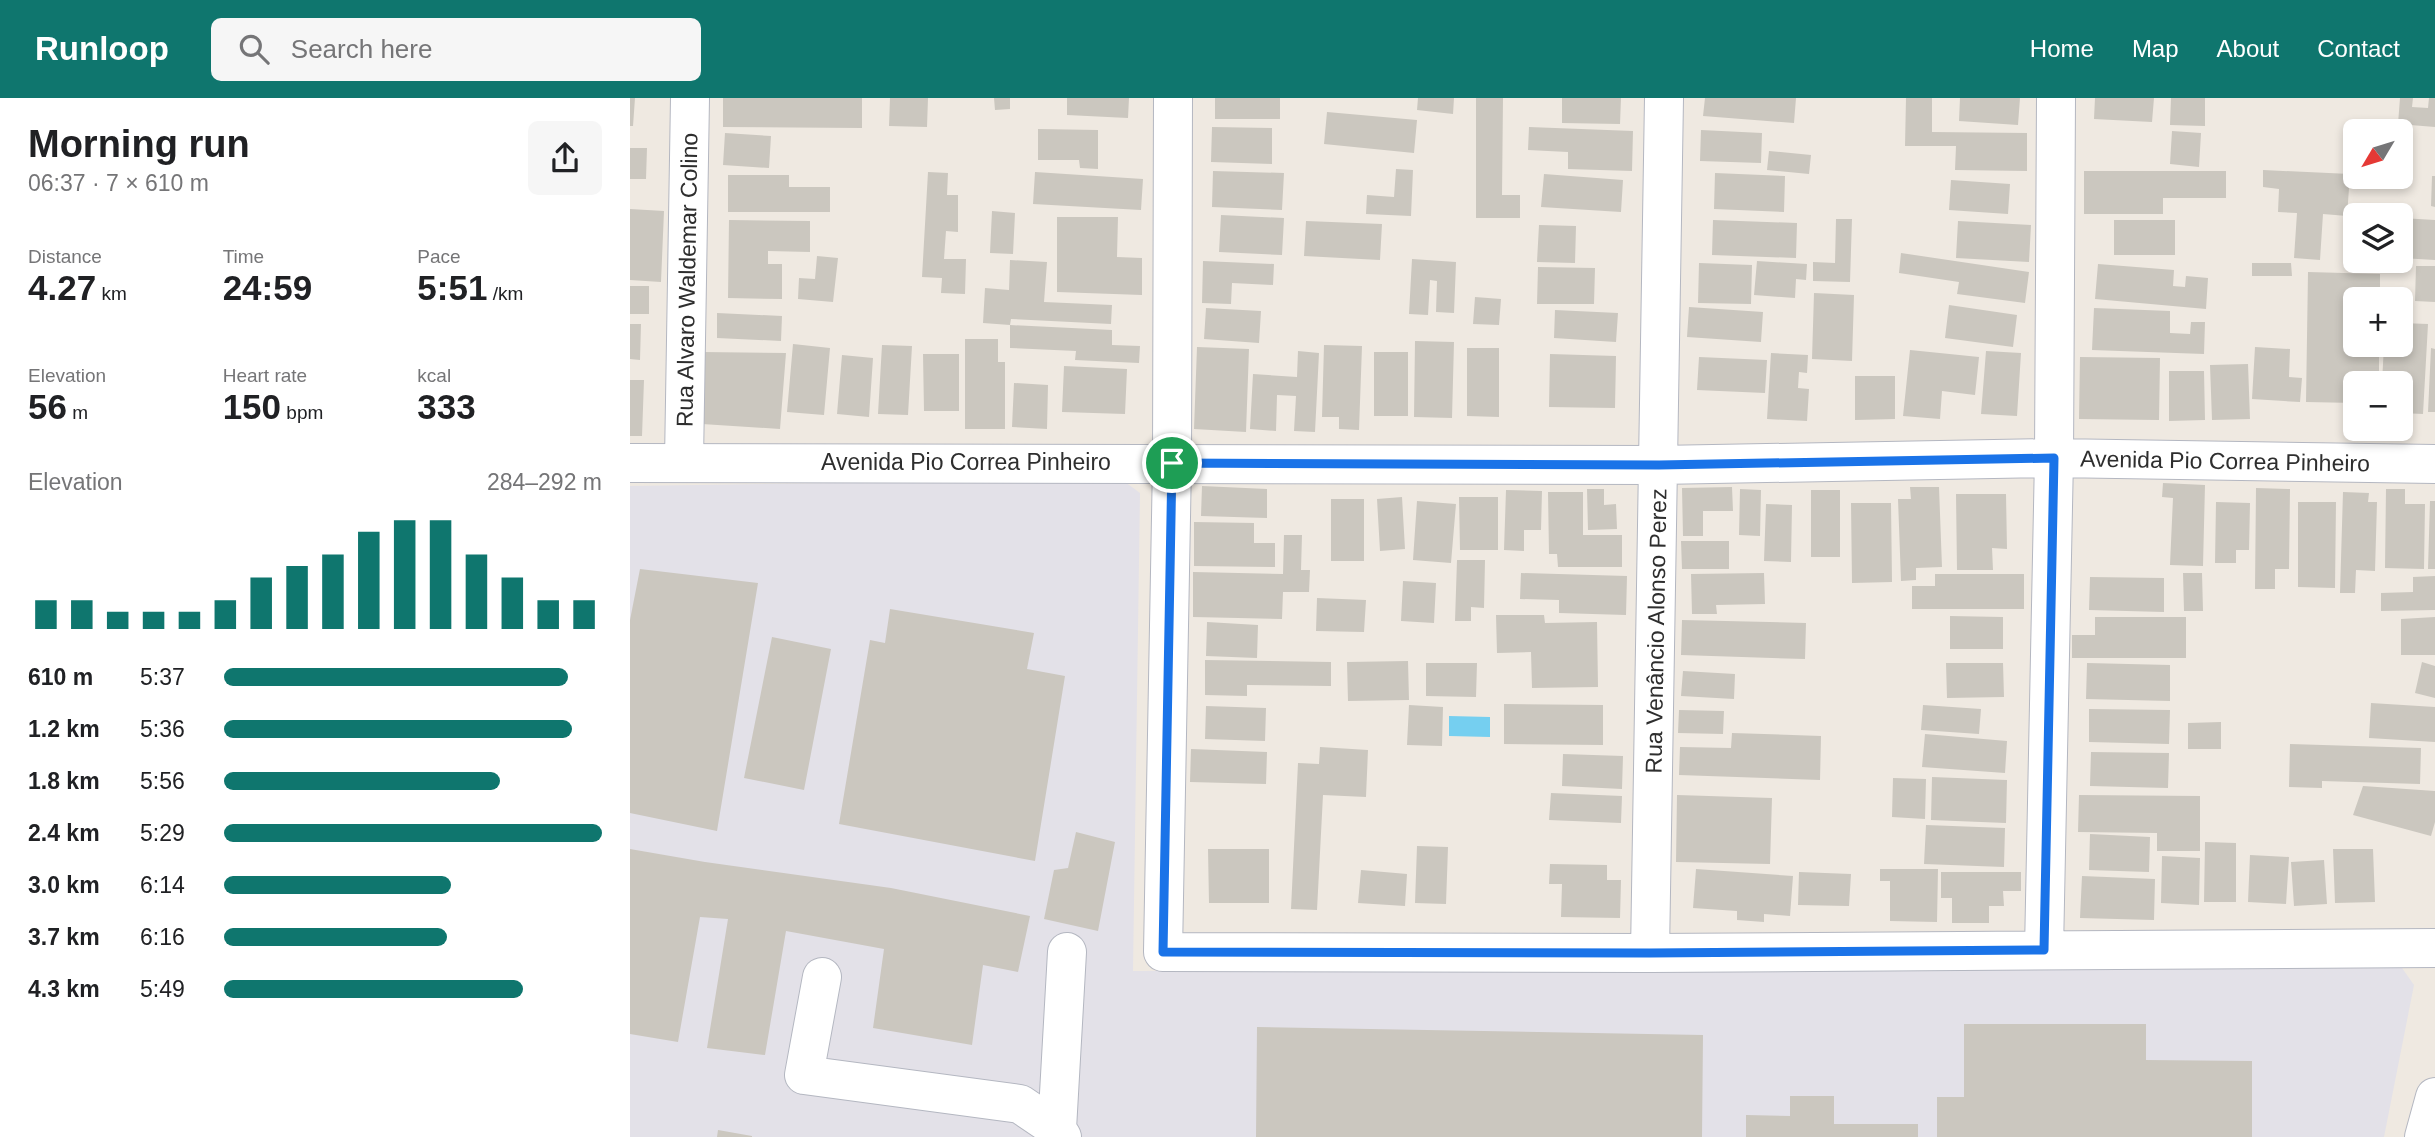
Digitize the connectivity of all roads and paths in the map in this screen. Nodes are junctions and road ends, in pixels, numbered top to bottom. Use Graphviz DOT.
graph roads {
  1 [pos="690,98"];
  2 [pos="1172,98"];
  3 [pos="1664,98"];
  4 [pos="2056,98"];
  5 [pos="2054,458"];
  6 [pos="684,461"];
  7 [pos="630,463"];
  8 [pos="1172,463"];
  9 [pos="2435,464"];
  10 [pos="1659,465"];
  11 [pos="2435,948"];
  12 [pos="2044,950"];
  13 [pos="1067,952"];
  14 [pos="1650,953"];
  15 [pos="822,977"];
  16 [pos="2435,1097"];
  17 [pos="1060,1133"];
  18 [pos="2424,1137"];
  1 -- 6 [label="street, Rua Alvaro Waldemar Colino"];
  2 -- 8 [label="street"];
  3 -- 10 [label="street, Rua Venâncio Alonso Perez"];
  4 -- 5 [label="street"];
  5 -- 9 [label="street, Avenida Pio Correa Pinheiro"];
  5 -- 10 [label="street, Avenida Pio Correa Pinheiro"];
  5 -- 12 [label="street"];
  6 -- 7 [label="street, Avenida Pio Correa Pinheiro"];
  6 -- 8 [label="street, Avenida Pio Correa Pinheiro"];
  8 -- 10 [label="street, Avenida Pio Correa Pinheiro"];
  8 -- 14 [label="street"];
  10 -- 14 [label="street, Rua Venâncio Alonso Perez"];
  11 -- 12 [label="street"];
  12 -- 14 [label="street"];
  13 -- 17 [label="street"];
  15 -- 17 [label="street"];
  16 -- 18 [label="street"];
}
